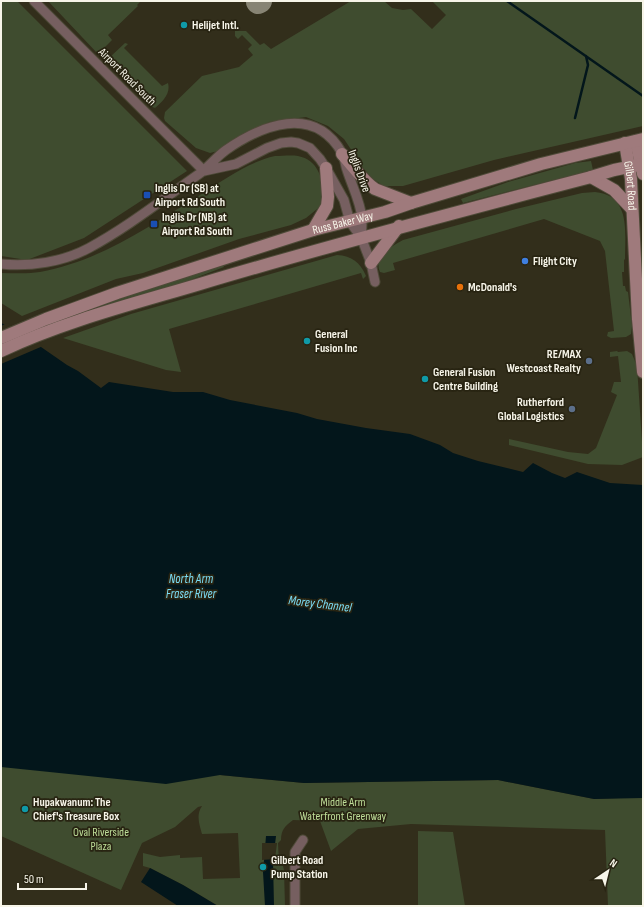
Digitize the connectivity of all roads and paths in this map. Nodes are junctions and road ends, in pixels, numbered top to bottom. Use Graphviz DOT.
graph roads {
  1 [pos="34,1"];
  2 [pos="635,141"];
  3 [pos="342,154"];
  4 [pos="639,167"];
  5 [pos="326,168"];
  6 [pos="204,171"];
  7 [pos="591,177"];
  8 [pos="411,203"];
  9 [pos="632,209"];
  10 [pos="356,220"];
  11 [pos="399,226"];
  12 [pos="313,230"];
  13 [pos="362,237"];
  14 [pos="371,263"];
  15 [pos="1,264"];
  16 [pos="375,282"];
  17 [pos="1,338"];
  18 [pos="1,351"];
  19 [pos="643,372"];
  20 [pos="303,840"];
  21 [pos="295,906"];
  1 -- 6 [label="street, Airport Road South"];
  2 -- 4 [label="main road, Gilbert Road"];
  2 -- 8 [label="main road, Russ Baker Way"];
  3 -- 6 [label="street, Inglis Drive"];
  3 -- 8 [label="main road"];
  3 -- 10 [label="street, Inglis Drive"];
  4 -- 7 [label="main road, Russ Baker Way"];
  4 -- 9 [label="main road, Gilbert Road"];
  5 -- 6 [label="street, Inglis Drive"];
  5 -- 10 [label="street, Inglis Drive"];
  5 -- 12 [label="main road"];
  6 -- 15 [label="street, Inglis Drive"];
  7 -- 9 [label="main road"];
  7 -- 11 [label="main road, Russ Baker Way"];
  8 -- 10 [label="main road, Russ Baker Way"];
  9 -- 19 [label="main road, Gilbert Road"];
  10 -- 12 [label="main road, Russ Baker Way"];
  10 -- 13 [label="street, Inglis Drive"];
  11 -- 13 [label="main road, Russ Baker Way"];
  11 -- 14 [label="main road"];
  12 -- 17 [label="main road, Russ Baker Way"];
  13 -- 14 [label="street, Inglis Drive"];
  13 -- 18 [label="main road, Russ Baker Way"];
  14 -- 16 [label="street, Inglis Drive"];
  20 -- 21 [label="street"];
}
